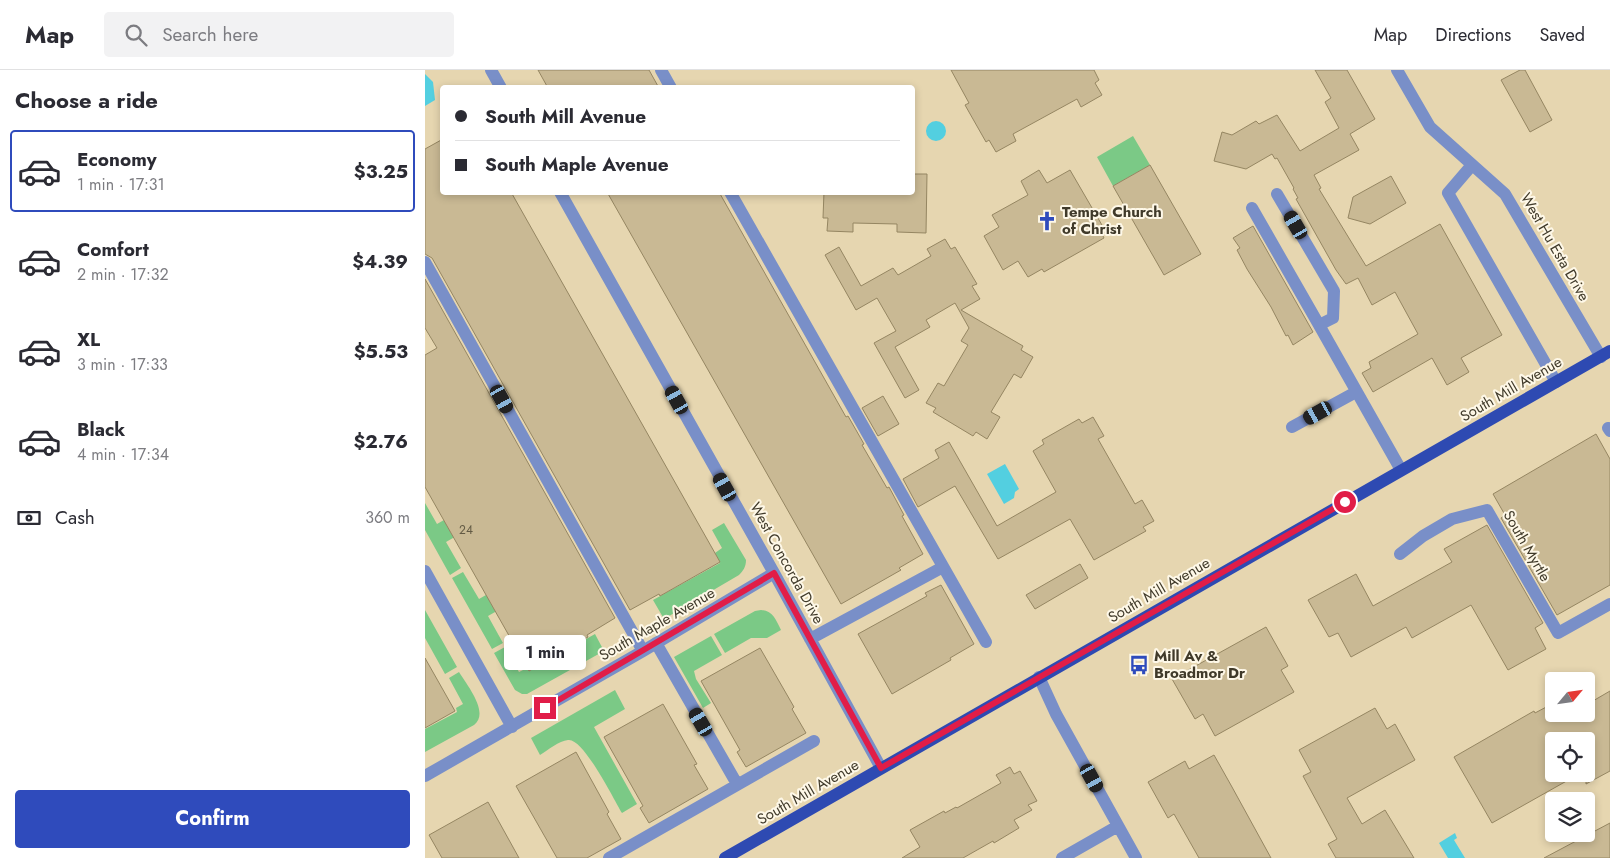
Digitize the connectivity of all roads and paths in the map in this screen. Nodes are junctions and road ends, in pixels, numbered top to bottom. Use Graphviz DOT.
graph roads {
  1 [pos="491,70"];
  2 [pos="661,70"];
  3 [pos="1397,70"];
  4 [pos="499,85"];
  5 [pos="669,85"];
  6 [pos="1472,165"];
  7 [pos="1277,194"];
  8 [pos="562,195"];
  9 [pos="732,195"];
  10 [pos="1252,208"];
  11 [pos="425,262"];
  12 [pos="1319,325"];
  13 [pos="1607,354"];
  14 [pos="1556,382"];
  15 [pos="1355,392"];
  16 [pos="1292,427"];
  17 [pos="1401,470"];
  18 [pos="1399,554"];
  19 [pos="943,567"];
  20 [pos="425,571"];
  21 [pos="774,573"];
  22 [pos="1610,604"];
  23 [pos="810,639"];
  24 [pos="986,642"];
  25 [pos="656,643"];
  26 [pos="643,651"];
  27 [pos="1039,678"];
  28 [pos="512,727"];
  29 [pos="814,741"];
  30 [pos="881,768"];
  31 [pos="425,776"];
  32 [pos="737,784"];
  33 [pos="1118,826"];
  34 [pos="609,858"];
  35 [pos="725,858"];
  36 [pos="1062,858"];
  37 [pos="1137,858"];
  1 -- 4 [label="street"];
  2 -- 5 [label="street"];
  3 -- 6 [label="street, West Hu Esta Drive"];
  6 -- 13 [label="street, West Hu Esta Drive"];
  6 -- 14 [label="street"];
  7 -- 12 [label="street"];
  8 -- 21 [label="street, West Concorda Drive"];
  9 -- 19 [label="street"];
  10 -- 12 [label="street"];
  11 -- 26 [label="street"];
  12 -- 15 [label="street"];
  13 -- 14 [label="main road, South Mill Avenue"];
  14 -- 17 [label="main road, South Mill Avenue"];
  15 -- 16 [label="street"];
  15 -- 17 [label="street"];
  17 -- 27 [label="main road, South Mill Avenue"];
  18 -- 22 [label="street, South Myrtle"];
  19 -- 23 [label="street"];
  19 -- 24 [label="street"];
  20 -- 28 [label="street"];
  21 -- 23 [label="street, West Concorda Drive"];
  21 -- 25 [label="street, South Maple Avenue"];
  23 -- 30 [label="street, West Concorda Drive"];
  25 -- 26 [label="street, South Maple Avenue"];
  25 -- 32 [label="street"];
  26 -- 28 [label="street, South Maple Avenue"];
  27 -- 30 [label="main road, South Mill Avenue"];
  27 -- 33 [label="street"];
  28 -- 31 [label="street, South Maple Avenue"];
  29 -- 32 [label="street"];
  30 -- 35 [label="main road, South Mill Avenue"];
  32 -- 34 [label="street"];
  33 -- 36 [label="street"];
  33 -- 37 [label="street"];
}
